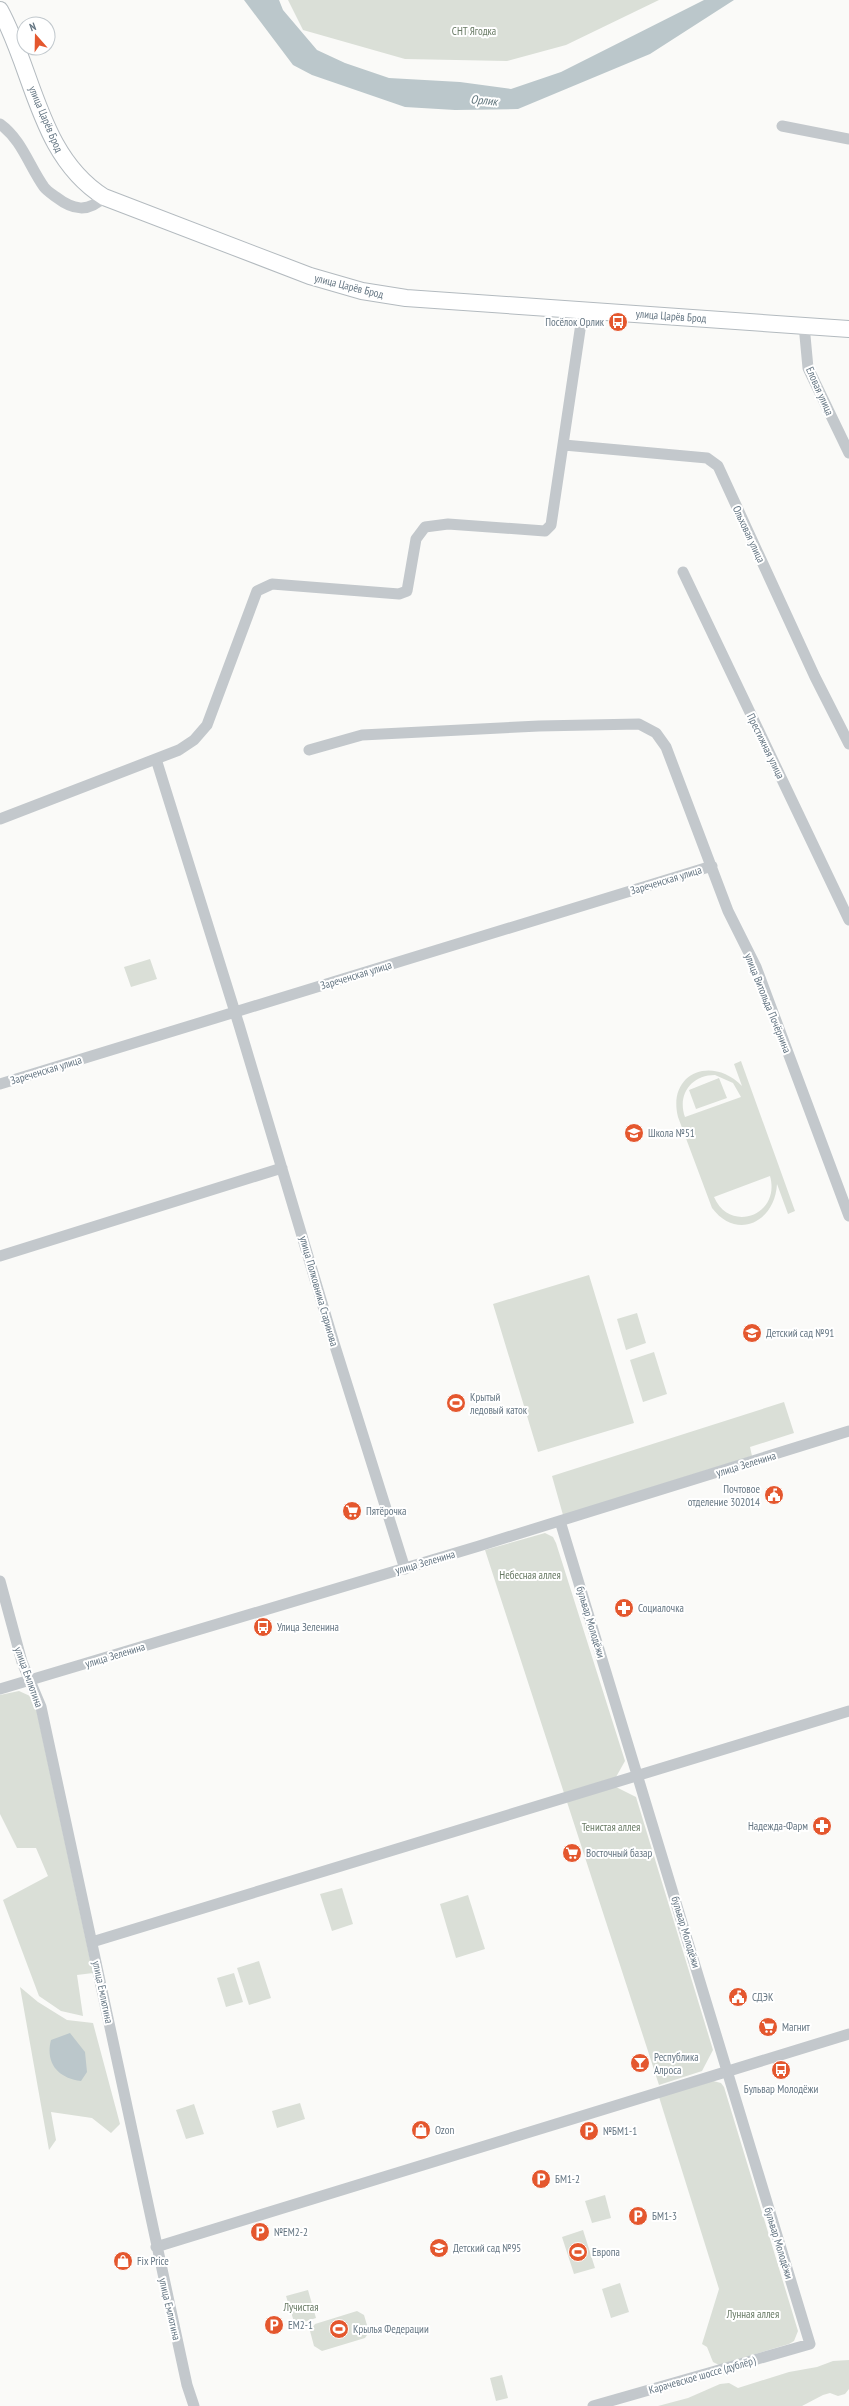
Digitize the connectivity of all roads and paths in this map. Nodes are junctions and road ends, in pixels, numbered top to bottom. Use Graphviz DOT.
graph roads {
  1 [pos="0,10"];
  2 [pos="0,124"];
  3 [pos="782,126"];
  4 [pos="849,139"];
  5 [pos="104,197"];
  6 [pos="583,310"];
  7 [pos="804,325"];
  8 [pos="849,329"];
  9 [pos="564,445"];
  10 [pos="849,453"];
  11 [pos="683,572"];
  12 [pos="849,744"];
  13 [pos="309,750"];
  14 [pos="156,759"];
  15 [pos="0,819"];
  16 [pos="712,866"];
  17 [pos="849,920"];
  18 [pos="236,1013"];
  19 [pos="0,1084"];
  20 [pos="282,1168"];
  21 [pos="849,1216"];
  22 [pos="0,1256"];
  23 [pos="849,1431"];
  24 [pos="560,1522"];
  25 [pos="405,1569"];
  26 [pos="0,1581"];
  27 [pos="29,1680"];
  28 [pos="0,1689"];
  29 [pos="849,1711"];
  30 [pos="639,1775"];
  31 [pos="92,1942"];
  32 [pos="849,2034"];
  33 [pos="727,2071"];
  34 [pos="156,2247"];
  35 [pos="810,2344"];
  36 [pos="194,2406"];
  37 [pos="594,2406"];
  1 -- 5 [label="street, улица Царёв Брод"];
  2 -- 5 [label="street"];
  3 -- 4 [label="street"];
  5 -- 6 [label="street, улица Царёв Брод"];
  6 -- 7 [label="street, улица Царёв Брод"];
  6 -- 9 [label="street"];
  7 -- 8 [label="street, улица Царёв Брод"];
  7 -- 10 [label="street, Еловая улица"];
  9 -- 12 [label="street, Ольховая улица"];
  9 -- 14 [label="street"];
  11 -- 17 [label="street, Престижная улица"];
  13 -- 16 [label="street, улица Витольда Почёрнина"];
  14 -- 15 [label="street"];
  14 -- 18 [label="street, улица Полковника Старинова"];
  16 -- 18 [label="street, Зареченская улица"];
  16 -- 21 [label="street, улица Витольда Почёрнина"];
  18 -- 19 [label="street, Зареченская улица"];
  18 -- 20 [label="street, улица Полковника Старинова"];
  20 -- 22 [label="street"];
  20 -- 25 [label="street, улица Полковника Старинова"];
  23 -- 24 [label="street, улица Зеленина"];
  24 -- 25 [label="street, улица Зеленина"];
  24 -- 30 [label="street, бульвар Молодёжи"];
  25 -- 27 [label="street, улица Зеленина"];
  26 -- 27 [label="street, улица Емлютина"];
  27 -- 28 [label="street, улица Зеленина"];
  27 -- 31 [label="street, улица Емлютина"];
  29 -- 30 [label="street"];
  30 -- 31 [label="street"];
  30 -- 33 [label="street, бульвар Молодёжи"];
  31 -- 34 [label="street, улица Емлютина"];
  32 -- 33 [label="street"];
  33 -- 34 [label="street"];
  33 -- 35 [label="street, бульвар Молодёжи"];
  34 -- 36 [label="street, улица Емлютина"];
  35 -- 37 [label="street, Карачевское шоссе (дублёр)"];
}
